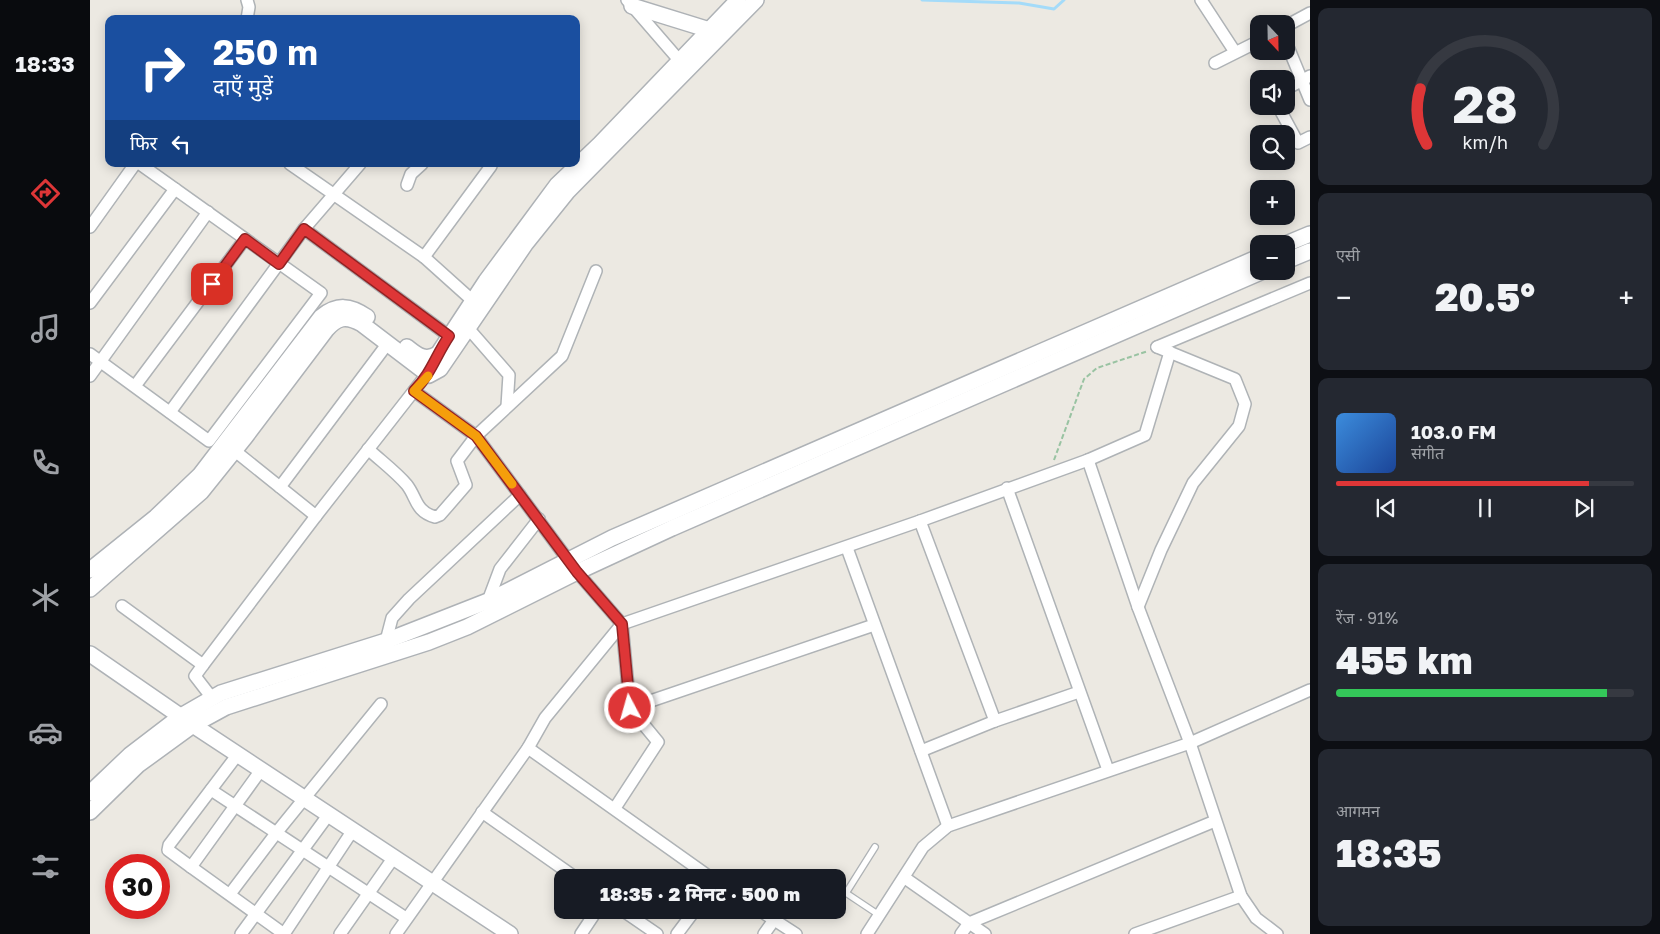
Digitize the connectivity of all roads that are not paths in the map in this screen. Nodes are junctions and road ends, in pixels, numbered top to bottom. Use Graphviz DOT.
graph roads {
  1 [pos="247,0"];
  2 [pos="738,0"];
  3 [pos="756,0"];
  4 [pos="1201,0"];
  5 [pos="630,3"];
  6 [pos="1310,13"];
  7 [pos="248,15"];
  8 [pos="1295,21"];
  9 [pos="716,32"];
  10 [pos="1250,44"];
  11 [pos="1235,52"];
  12 [pos="1295,58"];
  13 [pos="1215,63"];
  14 [pos="683,66"];
  15 [pos="1306,78"];
  16 [pos="1295,84"];
  17 [pos="1310,100"];
  18 [pos="1283,115"];
  19 [pos="1310,137"];
  20 [pos="580,163"];
  21 [pos="133,167"];
  22 [pos="144,167"];
  23 [pos="294,167"];
  24 [pos="357,167"];
  25 [pos="419,167"];
  26 [pos="490,167"];
  27 [pos="576,167"];
  28 [pos="407,185"];
  29 [pos="175,189"];
  30 [pos="333,195"];
  31 [pos="208,212"];
  32 [pos="90,228"];
  33 [pos="304,229"];
  34 [pos="1310,234"];
  35 [pos="245,239"];
  36 [pos="1295,240"];
  37 [pos="1310,251"];
  38 [pos="424,257"];
  39 [pos="1295,257"];
  40 [pos="1250,260"];
  41 [pos="279,264"];
  42 [pos="596,271"];
  43 [pos="1250,276"];
  44 [pos="1310,283"];
  45 [pos="473,300"];
  46 [pos="90,303"];
  47 [pos="468,328"];
  48 [pos="449,336"];
  49 [pos="388,344"];
  50 [pos="1170,352"];
  51 [pos="90,354"];
  52 [pos="438,354"];
  53 [pos="101,362"];
  54 [pos="429,375"];
  55 [pos="90,376"];
  56 [pos="135,386"];
  57 [pos="414,391"];
  58 [pos="508,406"];
  59 [pos="170,412"];
  60 [pos="476,436"];
  61 [pos="221,447"];
  62 [pos="368,449"];
  63 [pos="819,457"];
  64 [pos="1088,460"];
  65 [pos="280,487"];
  66 [pos="1008,488"];
  67 [pos="520,495"];
  68 [pos="316,516"];
  69 [pos="539,519"];
  70 [pos="920,521"];
  71 [pos="847,548"];
  72 [pos="572,566"];
  73 [pos="90,570"];
  74 [pos="90,589"];
  75 [pos="488,601"];
  76 [pos="122,606"];
  77 [pos="1138,607"];
  78 [pos="494,615"];
  79 [pos="622,624"];
  80 [pos="874,625"];
  81 [pos="386,641"];
  82 [pos="90,654"];
  83 [pos="203,665"];
  84 [pos="1310,690"];
  85 [pos="1079,692"];
  86 [pos="222,698"];
  87 [pos="381,704"];
  88 [pos="630,708"];
  89 [pos="187,720"];
  90 [pos="994,721"];
  91 [pos="1190,743"];
  92 [pos="528,748"];
  93 [pos="921,751"];
  94 [pos="238,754"];
  95 [pos="261,770"];
  96 [pos="1108,770"];
  97 [pos="212,790"];
  98 [pos="90,793"];
  99 [pos="305,798"];
  100 [pos="236,807"];
  101 [pos="615,808"];
  102 [pos="90,812"];
  103 [pos="482,812"];
  104 [pos="329,814"];
  105 [pos="1215,821"];
  106 [pos="948,826"];
  107 [pos="353,830"];
  108 [pos="277,832"];
  109 [pos="875,847"];
  110 [pos="303,849"];
  111 [pos="394,857"];
  112 [pos="328,866"];
  113 [pos="191,867"];
  114 [pos="563,869"];
  115 [pos="700,869"];
  116 [pos="905,878"];
  117 [pos="431,882"];
  118 [pos="368,892"];
  119 [pos="230,894"];
  120 [pos="1241,896"];
  121 [pos="255,914"];
  122 [pos="880,915"];
  123 [pos="406,918"];
  124 [pos="591,919"];
  125 [pos="635,919"];
  126 [pos="688,919"];
  127 [pos="774,920"];
  128 [pos="969,923"];
  129 [pos="1274,933"];
  130 [pos="241,934"];
  131 [pos="284,934"];
  132 [pos="340,934"];
  133 [pos="396,934"];
  134 [pos="510,934"];
  135 [pos="581,934"];
  136 [pos="657,934"];
  137 [pos="677,934"];
  138 [pos="764,934"];
  139 [pos="796,934"];
  140 [pos="867,934"];
  141 [pos="961,934"];
  142 [pos="985,934"];
  143 [pos="1135,934"];
  1 -- 7 [label="street"];
  2 -- 9 [label="main road"];
  3 -- 9 [label="main road"];
  4 -- 11 [label="street"];
  5 -- 9 [label="main road"];
  5 -- 14 [label="street"];
  6 -- 8 [label="street"];
  9 -- 14 [label="main road"];
  10 -- 11 [label="street"];
  11 -- 13 [label="street"];
  12 -- 15 [label="street"];
  14 -- 20 [label="main road"];
  14 -- 47 [label="main road"];
  15 -- 16 [label="street"];
  15 -- 17 [label="street"];
  18 -- 19 [label="street"];
  21 -- 32 [label="street"];
  22 -- 29 [label="street"];
  23 -- 30 [label="street"];
  24 -- 30 [label="street"];
  25 -- 28 [label="street"];
  26 -- 38 [label="street"];
  27 -- 45 [label="main road"];
  29 -- 31 [label="street"];
  29 -- 46 [label="street"];
  30 -- 33 [label="street"];
  30 -- 38 [label="street"];
  31 -- 35 [label="street"];
  31 -- 53 [label="street"];
  33 -- 41 [label="street"];
  33 -- 48 [label="street"];
  34 -- 36 [label="main road"];
  35 -- 41 [label="street"];
  35 -- 56 [label="street"];
  37 -- 39 [label="main road"];
  38 -- 45 [label="street"];
  40 -- 63 [label="main road"];
  41 -- 59 [label="street"];
  41 -- 61 [label="street"];
  42 -- 58 [label="street"];
  43 -- 63 [label="main road"];
  44 -- 50 [label="street"];
  45 -- 48 [label="main road"];
  47 -- 54 [label="main road"];
  47 -- 58 [label="street"];
  48 -- 52 [label="main road"];
  49 -- 54 [label="main road"];
  49 -- 61 [label="main road"];
  49 -- 65 [label="street"];
  50 -- 64 [label="street"];
  50 -- 77 [label="street"];
  51 -- 53 [label="street"];
  52 -- 54 [label="street"];
  52 -- 61 [label="main road"];
  53 -- 55 [label="street"];
  53 -- 56 [label="street"];
  54 -- 57 [label="street"];
  56 -- 59 [label="street"];
  57 -- 60 [label="street"];
  57 -- 62 [label="street"];
  58 -- 60 [label="street"];
  59 -- 61 [label="street"];
  60 -- 62 [label="street"];
  60 -- 67 [label="street"];
  61 -- 65 [label="street"];
  61 -- 73 [label="main road"];
  61 -- 74 [label="main road"];
  62 -- 68 [label="street"];
  63 -- 72 [label="main road"];
  64 -- 66 [label="street"];
  64 -- 77 [label="street"];
  65 -- 68 [label="street"];
  66 -- 70 [label="street"];
  66 -- 85 [label="street"];
  67 -- 69 [label="street"];
  67 -- 81 [label="street"];
  68 -- 83 [label="street"];
  69 -- 72 [label="street"];
  69 -- 75 [label="street"];
  70 -- 71 [label="street"];
  70 -- 90 [label="street"];
  71 -- 79 [label="street"];
  71 -- 80 [label="street"];
  72 -- 75 [label="main road"];
  72 -- 78 [label="main road"];
  72 -- 79 [label="street"];
  75 -- 78 [label="street"];
  75 -- 81 [label="main road"];
  76 -- 83 [label="street"];
  77 -- 91 [label="street"];
  78 -- 86 [label="main road"];
  79 -- 88 [label="street"];
  79 -- 92 [label="street"];
  80 -- 88 [label="street"];
  80 -- 93 [label="street"];
  81 -- 86 [label="main road"];
  82 -- 89 [label="main road"];
  83 -- 86 [label="street"];
  84 -- 91 [label="street"];
  85 -- 90 [label="street"];
  85 -- 96 [label="street"];
  86 -- 89 [label="main road"];
  87 -- 99 [label="street"];
  88 -- 101 [label="street"];
  89 -- 94 [label="main road"];
  89 -- 98 [label="main road"];
  89 -- 102 [label="main road"];
  90 -- 93 [label="street"];
  91 -- 96 [label="street"];
  91 -- 105 [label="street"];
  92 -- 101 [label="street"];
  92 -- 103 [label="street"];
  93 -- 106 [label="street"];
  94 -- 95 [label="main road"];
  94 -- 97 [label="street"];
  95 -- 99 [label="main road"];
  95 -- 100 [label="street"];
  96 -- 106 [label="street"];
  97 -- 100 [label="street"];
  97 -- 113 [label="street"];
  99 -- 104 [label="main road"];
  99 -- 108 [label="street"];
  100 -- 108 [label="street"];
  100 -- 113 [label="street"];
  101 -- 115 [label="street"];
  103 -- 114 [label="street"];
  103 -- 117 [label="street"];
  104 -- 107 [label="main road"];
  104 -- 110 [label="street"];
  105 -- 120 [label="street"];
  105 -- 128 [label="street"];
  106 -- 116 [label="street"];
  107 -- 111 [label="main road"];
  107 -- 112 [label="street"];
  108 -- 110 [label="street"];
  108 -- 119 [label="street"];
  109 -- 122 [label="lane"];
  110 -- 112 [label="street"];
  110 -- 121 [label="street"];
  111 -- 117 [label="main road"];
  111 -- 118 [label="street"];
  112 -- 118 [label="street"];
  112 -- 131 [label="street"];
  113 -- 119 [label="street"];
  116 -- 122 [label="street"];
  116 -- 128 [label="street"];
  117 -- 123 [label="street"];
  117 -- 134 [label="main road"];
  118 -- 123 [label="street"];
  118 -- 132 [label="street"];
  119 -- 121 [label="street"];
  120 -- 129 [label="street"];
  120 -- 143 [label="street"];
  121 -- 130 [label="street"];
  121 -- 131 [label="street"];
  122 -- 140 [label="street"];
  123 -- 133 [label="street"];
  124 -- 135 [label="street"];
  125 -- 136 [label="street"];
  126 -- 137 [label="street"];
  127 -- 138 [label="street"];
  127 -- 139 [label="street"];
  128 -- 141 [label="street"];
  128 -- 142 [label="street"];
}
